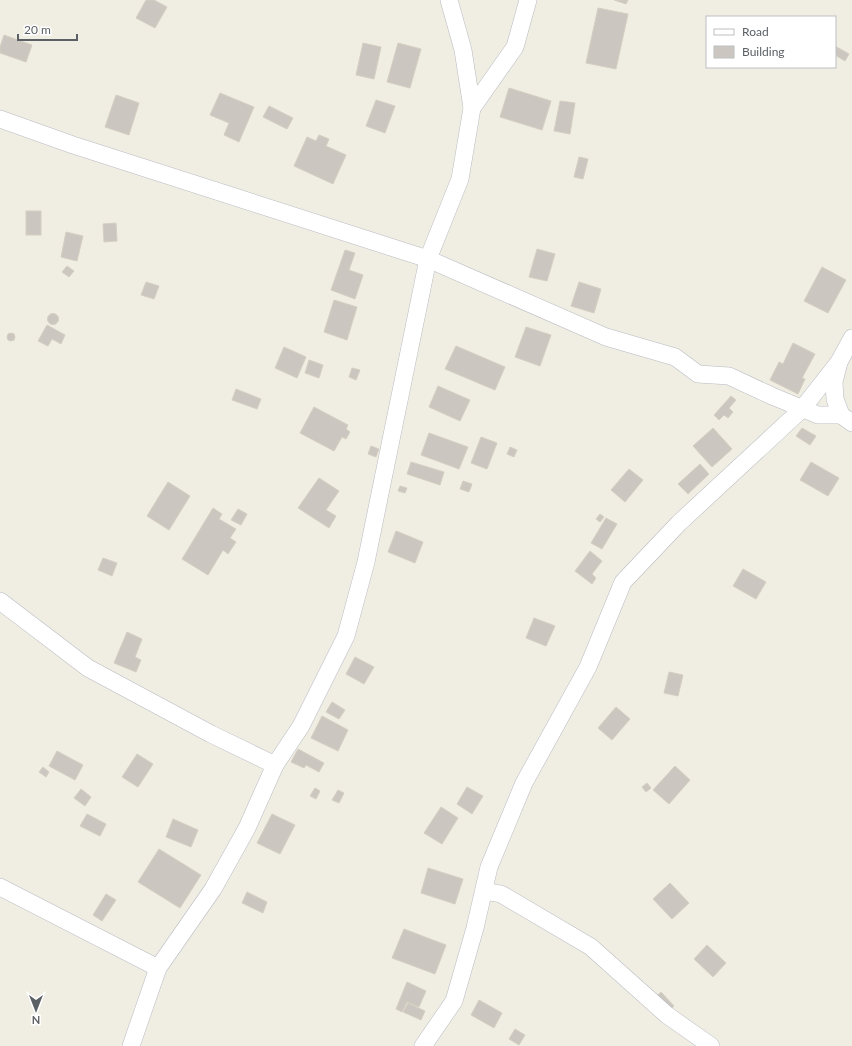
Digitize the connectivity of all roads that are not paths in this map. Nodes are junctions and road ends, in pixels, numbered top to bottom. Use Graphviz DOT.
graph roads {
  1 [pos="449,0"];
  2 [pos="528,0"];
  3 [pos="472,108"];
  4 [pos="0,119"];
  5 [pos="428,259"];
  6 [pos="852,338"];
  7 [pos="839,362"];
  8 [pos="802,409"];
  9 [pos="846,419"];
  10 [pos="0,601"];
  11 [pos="275,766"];
  12 [pos="0,887"];
  13 [pos="484,890"];
  14 [pos="158,968"];
  15 [pos="131,1046"];
  16 [pos="423,1046"];
  17 [pos="711,1046"];
  1 -- 3 [label="street"];
  2 -- 3 [label="street"];
  3 -- 5 [label="street"];
  4 -- 5 [label="street"];
  5 -- 8 [label="street"];
  5 -- 11 [label="street"];
  6 -- 7 [label="street"];
  7 -- 8 [label="street"];
  7 -- 9 [label="street"];
  8 -- 9 [label="street"];
  8 -- 13 [label="street"];
  10 -- 11 [label="street"];
  11 -- 14 [label="street"];
  12 -- 14 [label="street"];
  13 -- 16 [label="street"];
  13 -- 17 [label="street"];
  14 -- 15 [label="street"];
}
